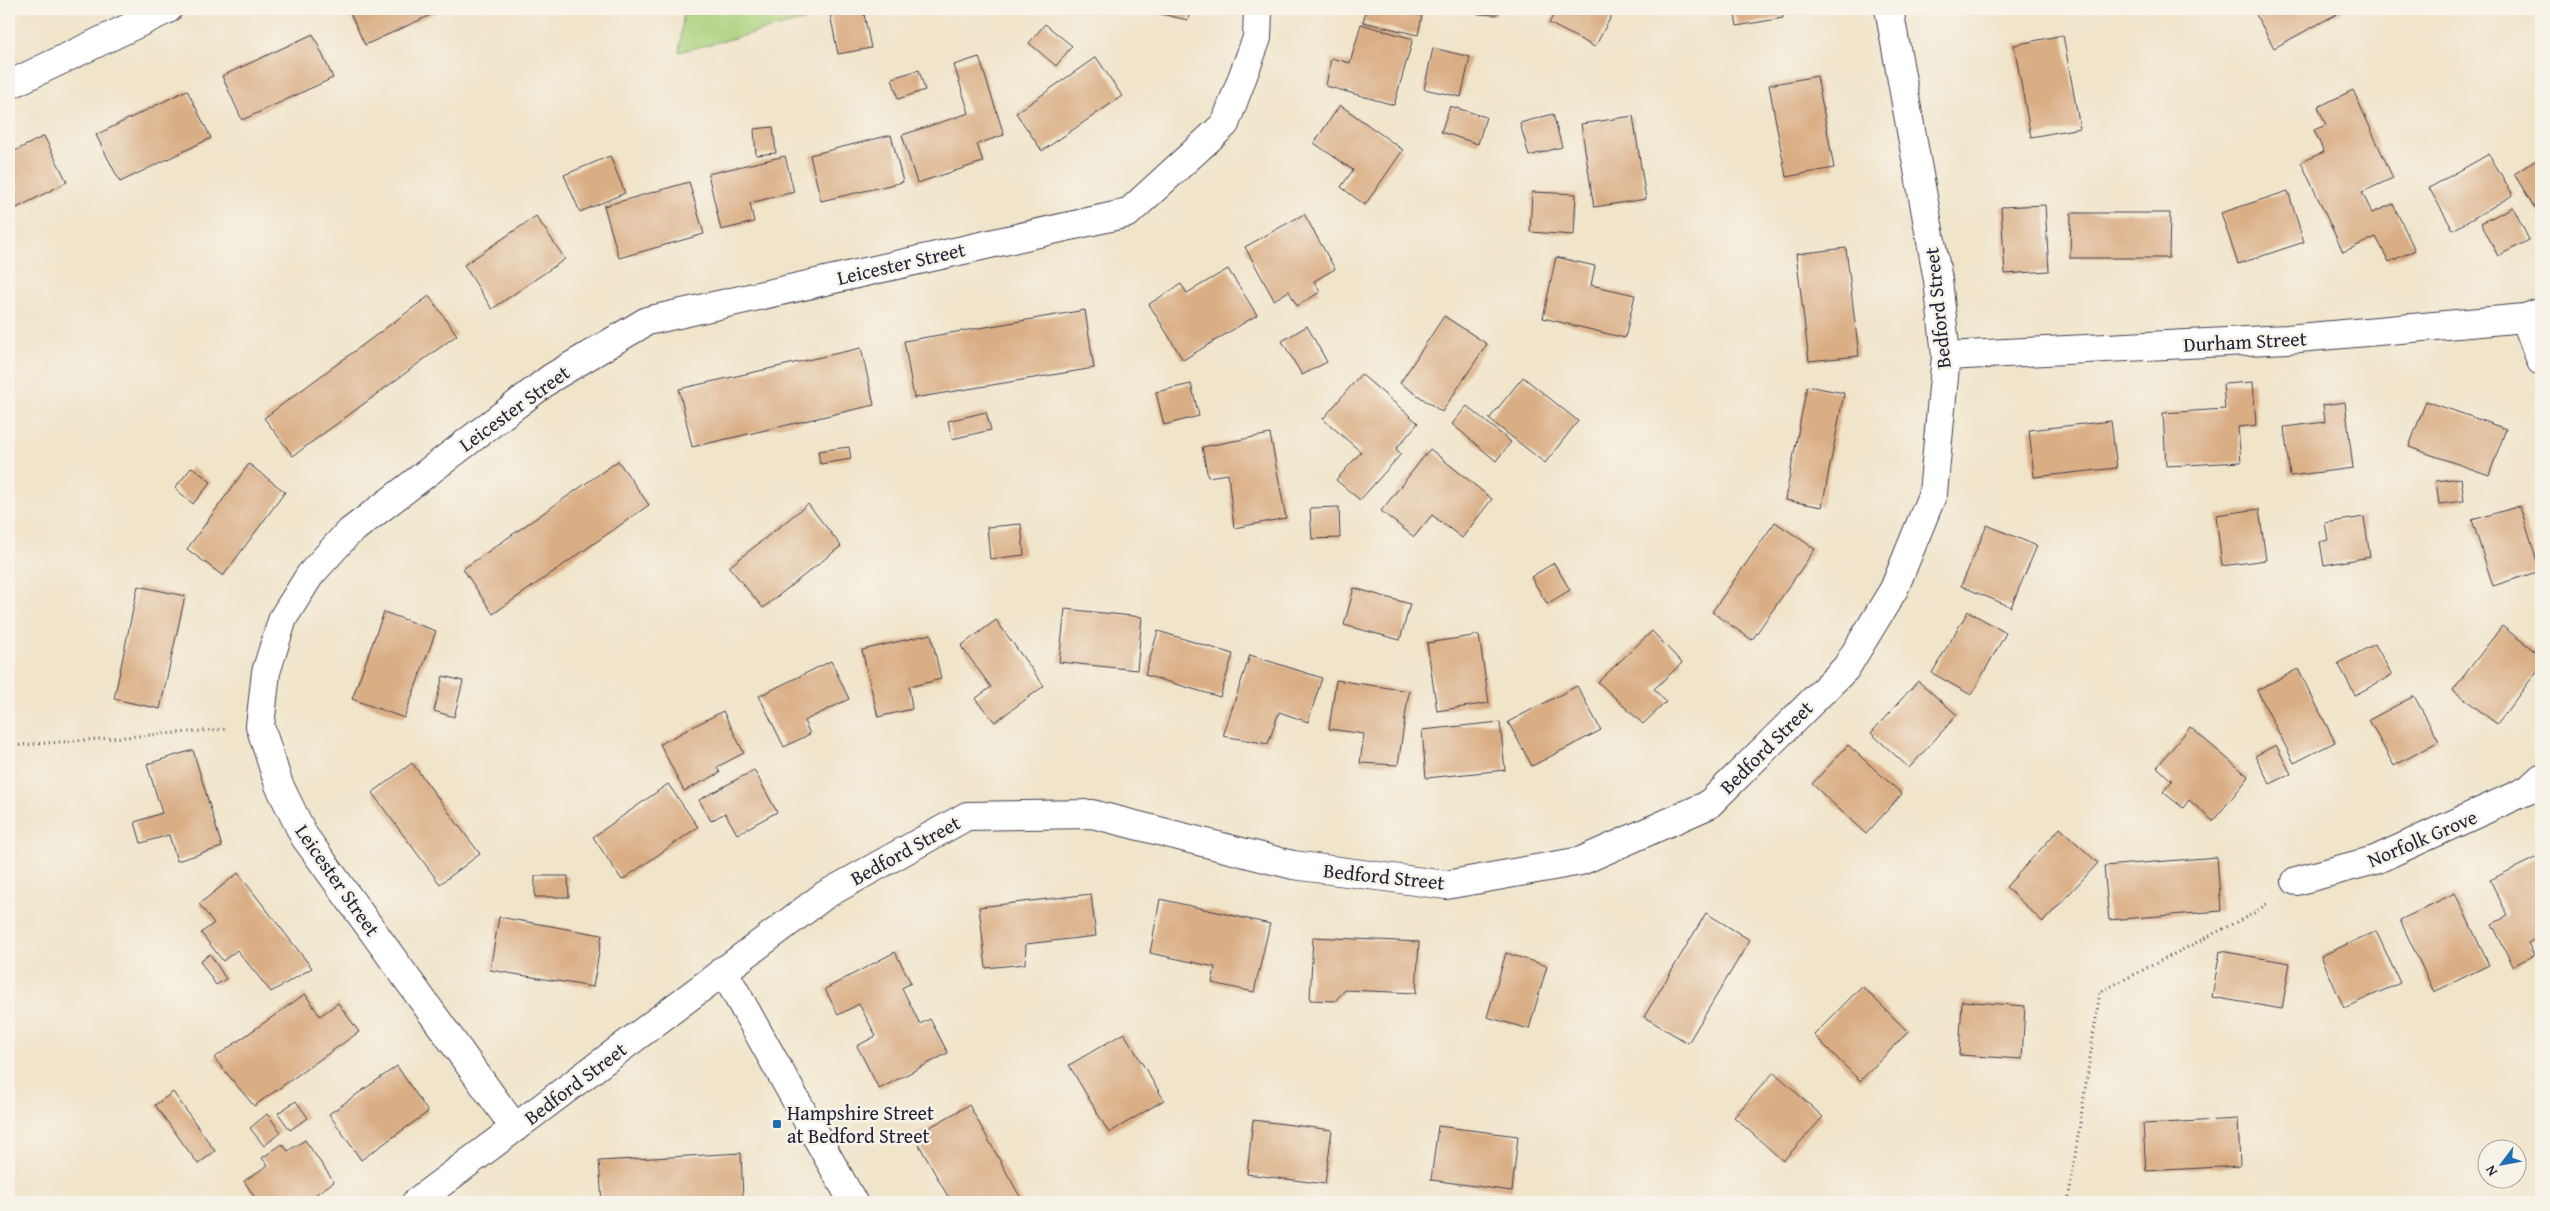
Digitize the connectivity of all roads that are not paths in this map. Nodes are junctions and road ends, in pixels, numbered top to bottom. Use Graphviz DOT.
graph roads {
  1 [pos="168,9"];
  2 [pos="1258,9"];
  3 [pos="1889,9"];
  4 [pos="9,85"];
  5 [pos="2533,315"];
  6 [pos="1946,356"];
  7 [pos="2541,361"];
  8 [pos="2541,778"];
  9 [pos="2296,881"];
  10 [pos="723,970"];
  11 [pos="515,1128"];
  12 [pos="416,1202"];
  13 [pos="853,1202"];
  1 -- 4 [label="street"];
  2 -- 11 [label="street, Leicester Street"];
  3 -- 6 [label="street, Bedford Street"];
  5 -- 6 [label="street, Durham Street"];
  5 -- 7 [label="street"];
  6 -- 10 [label="street, Bedford Street"];
  8 -- 9 [label="street, Norfolk Grove"];
  10 -- 11 [label="street, Bedford Street"];
  10 -- 13 [label="street"];
  11 -- 12 [label="street, Bedford Street"];
}
